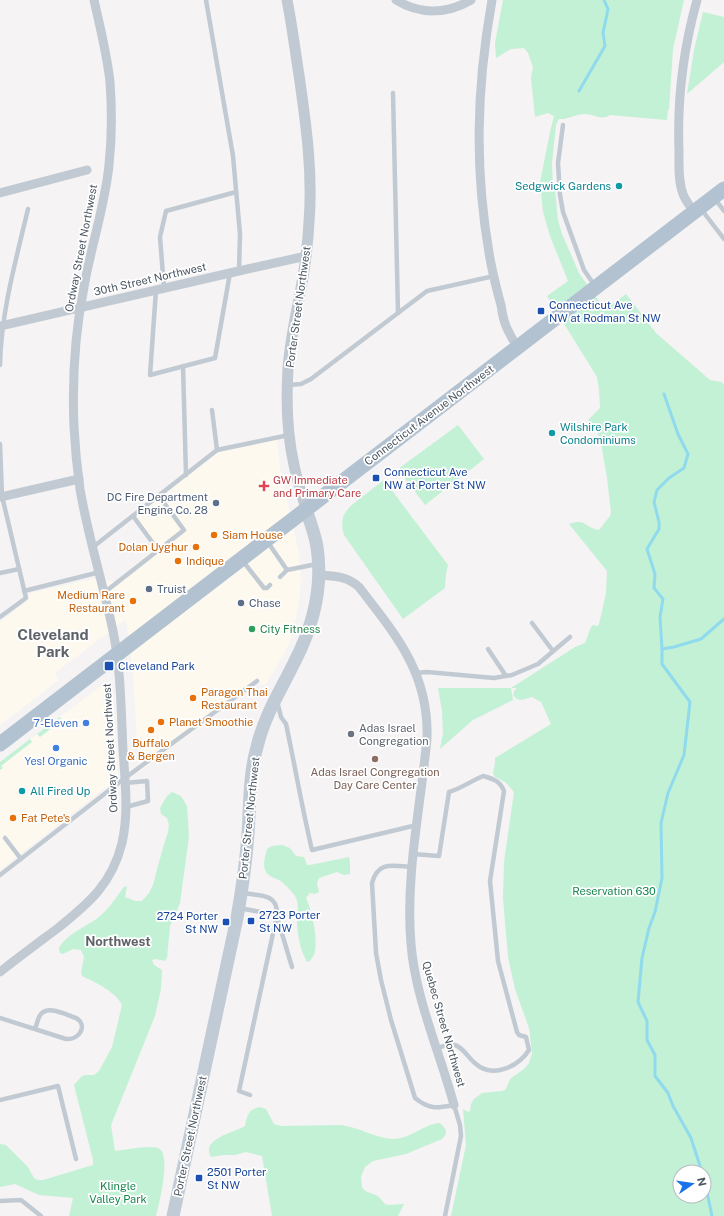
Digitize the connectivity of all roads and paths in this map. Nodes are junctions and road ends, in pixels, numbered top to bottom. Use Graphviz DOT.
graph roads {
  1 [pos="94,0"];
  2 [pos="206,0"];
  3 [pos="287,0"];
  4 [pos="396,0"];
  5 [pos="471,0"];
  6 [pos="492,0"];
  7 [pos="696,0"];
  8 [pos="393,93"];
  9 [pos="563,125"];
  10 [pos="87,170"];
  11 [pos="236,192"];
  12 [pos="0,193"];
  13 [pos="719,193"];
  14 [pos="28,209"];
  15 [pos="697,210"];
  16 [pos="724,211"];
  17 [pos="724,239"];
  18 [pos="306,256"];
  19 [pos="235,272"];
  20 [pos="494,276"];
  21 [pos="596,287"];
  22 [pos="160,289"];
  23 [pos="80,307"];
  24 [pos="398,313"];
  25 [pos="2,325"];
  26 [pos="517,347"];
  27 [pos="0,365"];
  28 [pos="184,366"];
  29 [pos="287,385"];
  30 [pos="212,410"];
  31 [pos="289,435"];
  32 [pos="0,444"];
  33 [pos="217,450"];
  34 [pos="186,475"];
  35 [pos="79,479"];
  36 [pos="1,496"];
  37 [pos="159,496"];
  38 [pos="306,509"];
  39 [pos="133,516"];
  40 [pos="266,540"];
  41 [pos="93,547"];
  42 [pos="158,550"];
  43 [pos="241,559"];
  44 [pos="19,569"];
  45 [pos="319,569"];
  46 [pos="287,570"];
  47 [pos="100,572"];
  48 [pos="0,573"];
  49 [pos="280,578"];
  50 [pos="270,585"];
  51 [pos="24,591"];
  52 [pos="105,592"];
  53 [pos="0,617"];
  54 [pos="532,623"];
  55 [pos="570,637"];
  56 [pos="488,649"];
  57 [pos="553,651"];
  58 [pos="117,654"];
  59 [pos="416,673"];
  60 [pos="506,676"];
  61 [pos="257,681"];
  62 [pos="276,696"];
  63 [pos="0,744"];
  64 [pos="125,781"];
  65 [pos="126,806"];
  66 [pos="417,825"];
  67 [pos="5,838"];
  68 [pos="414,854"];
  69 [pos="21,859"];
  70 [pos="412,867"];
  71 [pos="0,875"];
  72 [pos="241,893"];
  73 [pos="239,908"];
  74 [pos="277,915"];
  75 [pos="292,967"];
  76 [pos="0,972"];
  77 [pos="0,1018"];
  78 [pos="35,1029"];
  79 [pos="437,1048"];
  80 [pos="250,1095"];
  81 [pos="0,1100"];
  82 [pos="454,1105"];
  83 [pos="76,1159"];
  84 [pos="0,1201"];
  85 [pos="42,1216"];
  86 [pos="173,1216"];
  87 [pos="445,1216"];
  1 -- 23 [label="street, Ordway Street Northwest"];
  2 -- 11 [label="lane"];
  3 -- 18 [label="street, Porter Street Northwest"];
  4 -- 5 [label="street"];
  6 -- 20 [label="street"];
  7 -- 15 [label="street"];
  8 -- 24 [label="lane"];
  9 -- 21 [label="lane"];
  10 -- 12 [label="street"];
  11 -- 19 [label="lane"];
  11 -- 22 [label="lane"];
  13 -- 15 [label="main road, Connecticut Avenue Northwest"];
  13 -- 16 [label="lane"];
  14 -- 25 [label="lane"];
  15 -- 17 [label="lane"];
  15 -- 21 [label="main road, Connecticut Avenue Northwest"];
  18 -- 19 [label="street, 30th Street Northwest"];
  18 -- 29 [label="street, Porter Street Northwest"];
  19 -- 22 [label="street, 30th Street Northwest"];
  19 -- 28 [label="lane"];
  20 -- 24 [label="lane"];
  20 -- 26 [label="street"];
  21 -- 26 [label="main road, Connecticut Avenue Northwest"];
  22 -- 23 [label="street, 30th Street Northwest"];
  22 -- 28 [label="lane"];
  23 -- 25 [label="street, 30th Street Northwest"];
  23 -- 35 [label="street, Ordway Street Northwest"];
  24 -- 29 [label="lane"];
  25 -- 27 [label="lane"];
  26 -- 38 [label="main road, Connecticut Avenue Northwest"];
  28 -- 34 [label="lane"];
  29 -- 31 [label="street, Porter Street Northwest"];
  30 -- 33 [label="lane"];
  31 -- 33 [label="lane"];
  31 -- 38 [label="street, Porter Street Northwest"];
  32 -- 36 [label="lane"];
  33 -- 34 [label="lane"];
  34 -- 37 [label="lane"];
  35 -- 36 [label="street"];
  35 -- 41 [label="street, Ordway Street Northwest"];
  36 -- 44 [label="lane"];
  37 -- 39 [label="lane"];
  37 -- 42 [label="lane"];
  38 -- 40 [label="main road, Connecticut Avenue Northwest"];
  38 -- 45 [label="main road, Porter Street Northwest"];
  39 -- 41 [label="lane"];
  39 -- 42 [label="lane"];
  40 -- 43 [label="main road, Connecticut Avenue Northwest"];
  40 -- 46 [label="lane"];
  41 -- 47 [label="street, Ordway Street Northwest"];
  42 -- 52 [label="lane"];
  43 -- 50 [label="lane"];
  43 -- 58 [label="main road, Connecticut Avenue Northwest"];
  44 -- 48 [label="lane"];
  44 -- 51 [label="lane"];
  45 -- 46 [label="lane"];
  45 -- 59 [label="street, Quebec Street Northwest"];
  45 -- 62 [label="main road, Porter Street Northwest"];
  46 -- 49 [label="lane"];
  47 -- 51 [label="lane"];
  47 -- 52 [label="street, Ordway Street Northwest"];
  51 -- 53 [label="lane"];
  52 -- 58 [label="street, Ordway Street Northwest"];
  54 -- 57 [label="lane"];
  55 -- 57 [label="lane"];
  56 -- 60 [label="lane"];
  57 -- 60 [label="lane"];
  58 -- 63 [label="main road, Connecticut Avenue Northwest"];
  58 -- 64 [label="street, Ordway Street Northwest"];
  59 -- 60 [label="lane"];
  59 -- 66 [label="street, Quebec Street Northwest"];
  61 -- 64 [label="lane"];
  62 -- 66 [label="lane"];
  62 -- 72 [label="main road, Porter Street Northwest"];
  64 -- 65 [label="street, Ordway Street Northwest"];
  64 -- 65 [label="lane"];
  64 -- 69 [label="lane"];
  65 -- 76 [label="street, Ordway Street Northwest"];
  66 -- 68 [label="street, Quebec Street Northwest"];
  67 -- 69 [label="lane"];
  68 -- 70 [label="street, Quebec Street Northwest"];
  68 -- 79 [label="lane"];
  69 -- 71 [label="lane"];
  70 -- 79 [label="street, Quebec Street Northwest"];
  70 -- 82 [label="lane"];
  72 -- 73 [label="main road, Porter Street Northwest"];
  72 -- 74 [label="lane"];
  73 -- 74 [label="lane"];
  73 -- 86 [label="main road, Porter Street Northwest"];
  74 -- 75 [label="lane"];
  74 -- 80 [label="lane"];
  77 -- 78 [label="lane"];
  78 -- 78 [label="lane"];
  79 -- 82 [label="street, Quebec Street Northwest"];
  81 -- 83 [label="lane"];
  82 -- 87 [label="lane, Quebec Street Northwest"];
  84 -- 85 [label="lane"];
}
